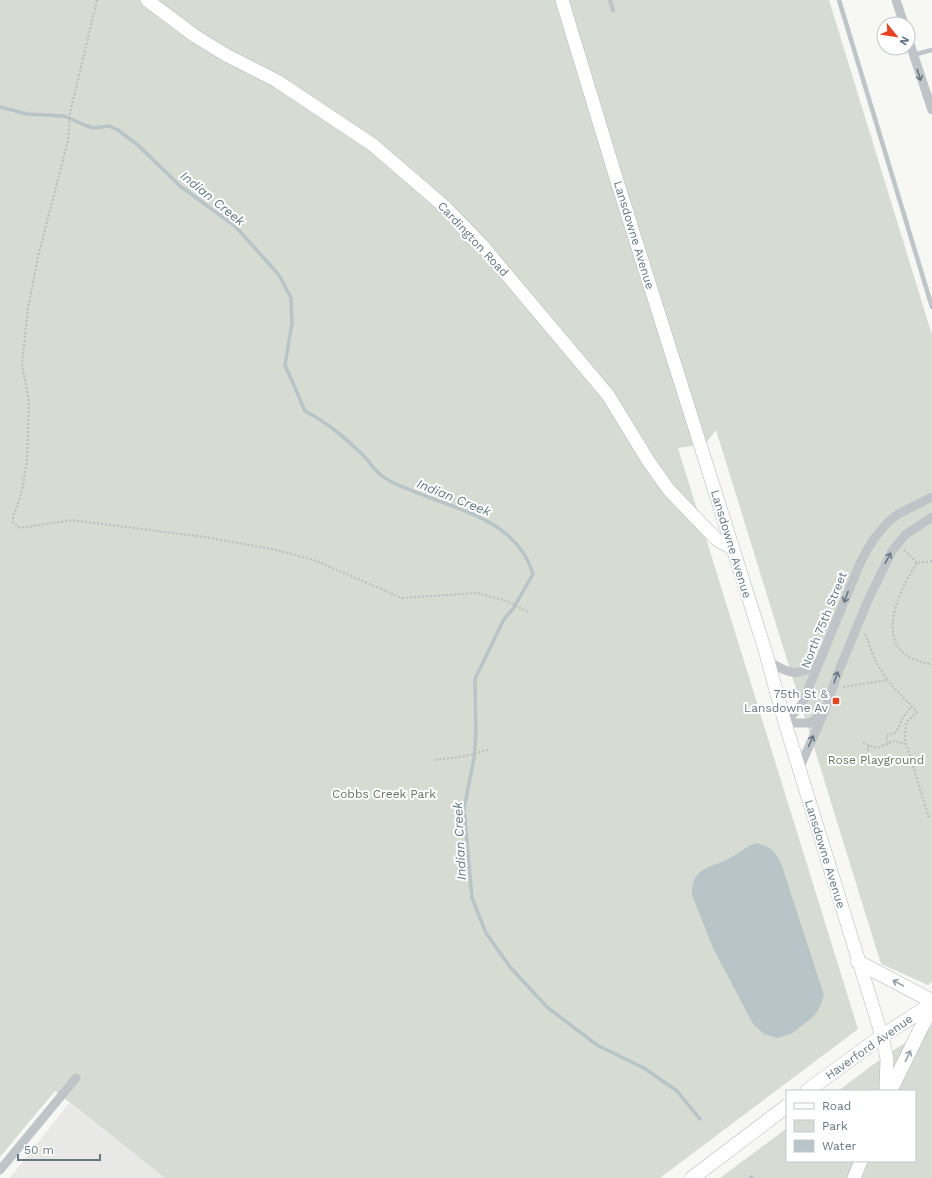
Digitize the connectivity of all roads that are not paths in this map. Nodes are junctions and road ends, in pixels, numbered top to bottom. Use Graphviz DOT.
graph roads {
  1 [pos="148,0"];
  2 [pos="562,0"];
  3 [pos="610,0"];
  4 [pos="839,0"];
  5 [pos="896,0"];
  6 [pos="613,10"];
  7 [pos="901,16"];
  8 [pos="932,50"];
  9 [pos="916,54"];
  10 [pos="913,56"];
  11 [pos="932,110"];
  12 [pos="932,307"];
  13 [pos="932,497"];
  14 [pos="932,517"];
  15 [pos="733,549"];
  16 [pos="822,658"];
  17 [pos="768,661"];
  18 [pos="824,713"];
  19 [pos="784,723"];
  20 [pos="799,769"];
  21 [pos="858,962"];
  22 [pos="932,1004"];
  23 [pos="882,1036"];
  24 [pos="76,1078"];
  25 [pos="808,1090"];
  26 [pos="886,1090"];
  27 [pos="890,1090"];
  28 [pos="786,1107"];
  29 [pos="861,1162"];
  30 [pos="0,1170"];
  31 [pos="692,1178"];
  32 [pos="854,1178"];
  1 -- 15 [label="main road, Cardington Road"];
  2 -- 15 [label="main road, Lansdowne Avenue"];
  3 -- 6 [label="lane"];
  4 -- 12 [label="lane"];
  5 -- 7 [label="street"];
  8 -- 9 [label="lane"];
  10 -- 11 [label="street, one-way"];
  13 -- 16 [label="street, North 75th Street, one-way"];
  18 -- 14 [label="street, one-way"];
  15 -- 17 [label="main road, Lansdowne Avenue"];
  16 -- 17 [label="street"];
  16 -- 19 [label="street, North 75th Street"];
  17 -- 19 [label="main road, Lansdowne Avenue"];
  18 -- 19 [label="street"];
  20 -- 18 [label="street, one-way"];
  19 -- 20 [label="main road, Lansdowne Avenue"];
  20 -- 21 [label="main road, Lansdowne Avenue"];
  22 -- 21 [label="main road, one-way"];
  21 -- 23 [label="main road, Lansdowne Avenue"];
  22 -- 23 [label="main road, Haverford Avenue"];
  27 -- 22 [label="main road, one-way"];
  23 -- 25 [label="main road, Haverford Avenue"];
  23 -- 26 [label="main road, Lansdowne Avenue"];
  24 -- 30 [label="street"];
  28 -- 31 [label="main road"];
  29 -- 32 [label="main road"];
}
